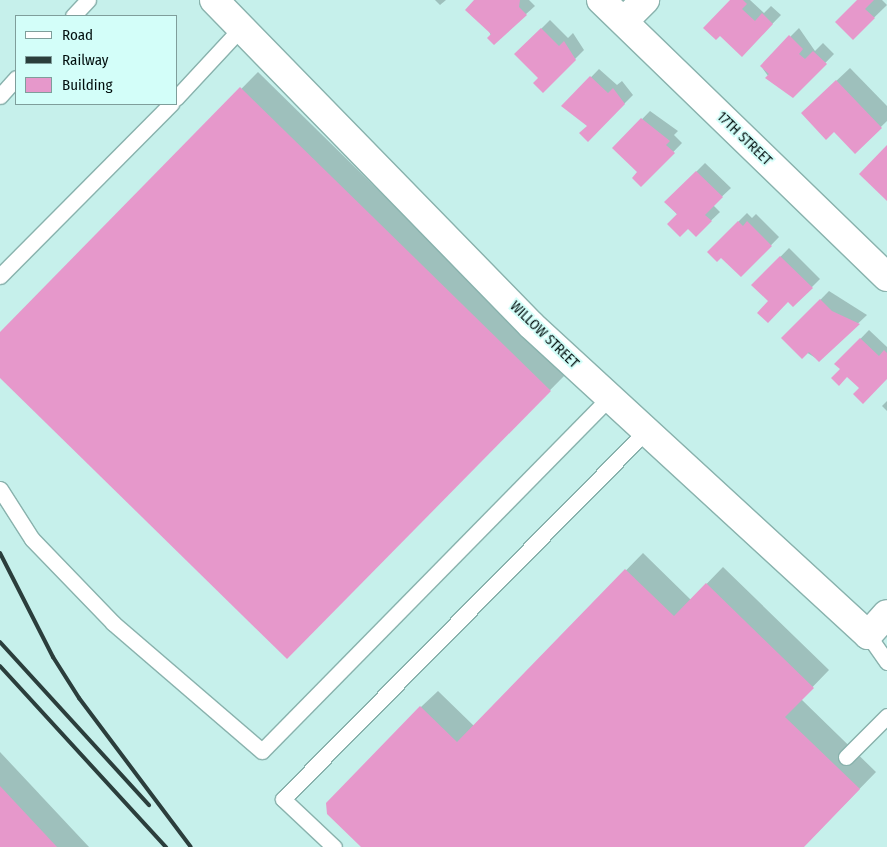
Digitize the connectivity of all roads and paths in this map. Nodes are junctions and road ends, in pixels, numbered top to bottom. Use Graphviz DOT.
graph roads {
  1 [pos="88,0"];
  2 [pos="214,0"];
  3 [pos="602,0"];
  4 [pos="645,0"];
  5 [pos="74,15"];
  6 [pos="624,21"];
  7 [pos="241,28"];
  8 [pos="15,79"];
  9 [pos="0,96"];
  10 [pos="178,96"];
  11 [pos="170,105"];
  12 [pos="0,276"];
  13 [pos="887,277"];
  14 [pos="610,397"];
  15 [pos="646,431"];
  16 [pos="0,489"];
  17 [pos="887,614"];
  18 [pos="868,635"];
  19 [pos="887,662"];
  20 [pos="887,716"];
  21 [pos="846,757"];
  22 [pos="334,847"];
  1 -- 5 [label="lane"];
  2 -- 7 [label="street, WILLOW STREET"];
  3 -- 6 [label="street, 17TH STREET"];
  4 -- 6 [label="street"];
  6 -- 13 [label="street, 17TH STREET"];
  7 -- 10 [label="lane"];
  7 -- 14 [label="street, WILLOW STREET"];
  8 -- 9 [label="lane"];
  11 -- 12 [label="lane"];
  14 -- 15 [label="street, WILLOW STREET"];
  14 -- 16 [label="lane"];
  15 -- 18 [label="street, WILLOW STREET"];
  15 -- 22 [label="lane"];
  17 -- 18 [label="street"];
  18 -- 19 [label="lane"];
  20 -- 21 [label="lane"];
}
